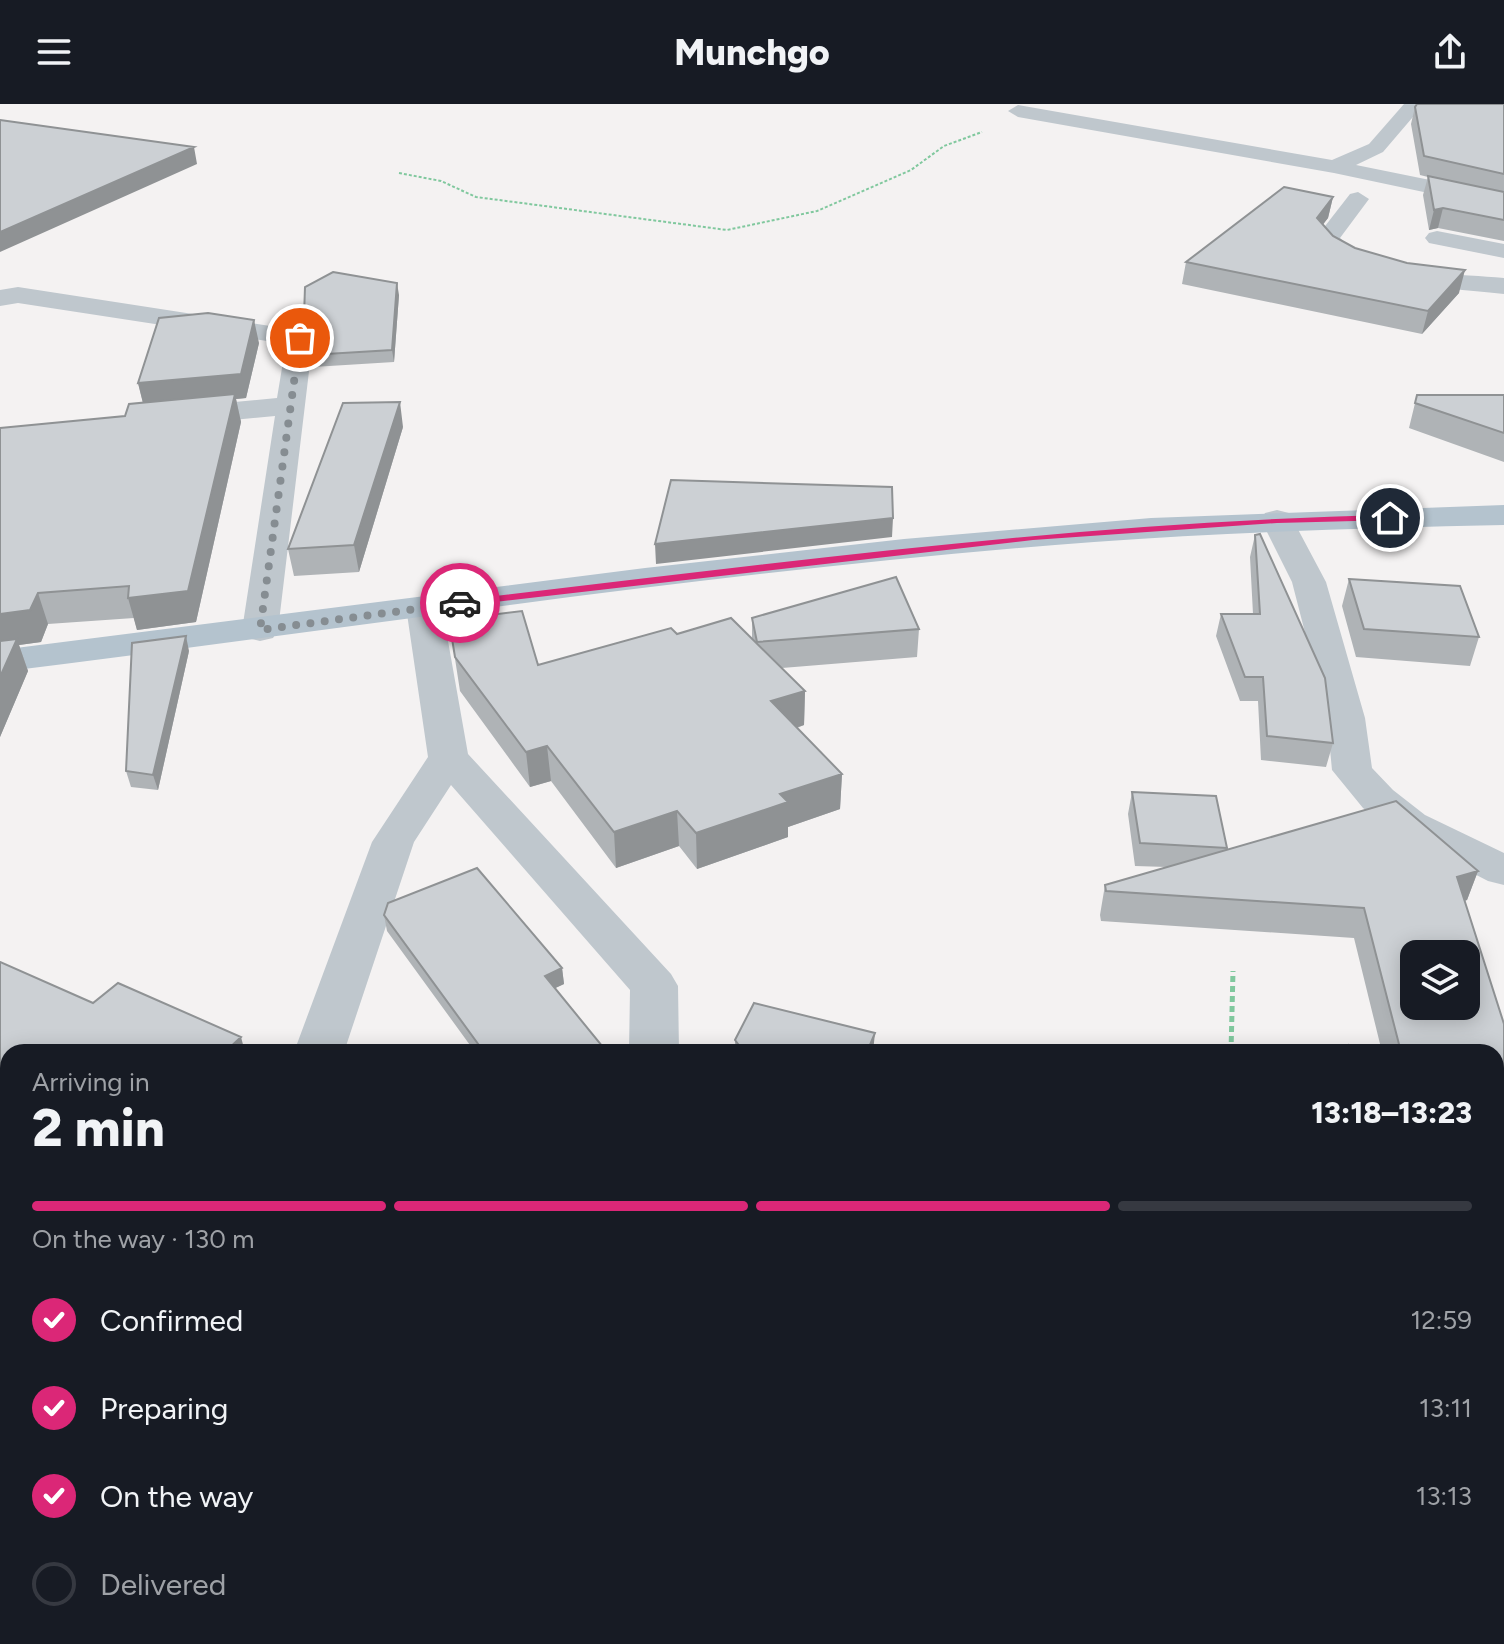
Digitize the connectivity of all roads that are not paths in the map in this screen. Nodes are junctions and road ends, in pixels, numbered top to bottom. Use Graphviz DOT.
graph roads {
  1 [pos="1414,104"];
  2 [pos="1018,111"];
  3 [pos="1334,167"];
  4 [pos="1358,199"];
  5 [pos="1504,202"];
  6 [pos="1437,238"];
  7 [pos="1504,251"];
  8 [pos="1504,286"];
  9 [pos="6,295"];
  10 [pos="290,406"];
  11 [pos="153,419"];
  12 [pos="1504,515"];
  13 [pos="1277,520"];
  14 [pos="424,607"];
  15 [pos="260,630"];
  16 [pos="0,661"];
  17 [pos="448,757"];
  18 [pos="1504,871"];
  19 [pos="322,1044"];
  20 [pos="654,1044"];
  1 -- 3 [label="street"];
  2 -- 3 [label="street"];
  3 -- 5 [label="street"];
  4 -- 8 [label="street"];
  6 -- 7 [label="street"];
  9 -- 10 [label="street"];
  10 -- 11 [label="street"];
  10 -- 15 [label="street"];
  12 -- 13 [label="main road"];
  13 -- 14 [label="main road"];
  13 -- 18 [label="street"];
  14 -- 15 [label="main road"];
  14 -- 17 [label="street"];
  15 -- 16 [label="main road"];
  17 -- 19 [label="street"];
  17 -- 20 [label="street"];
}
